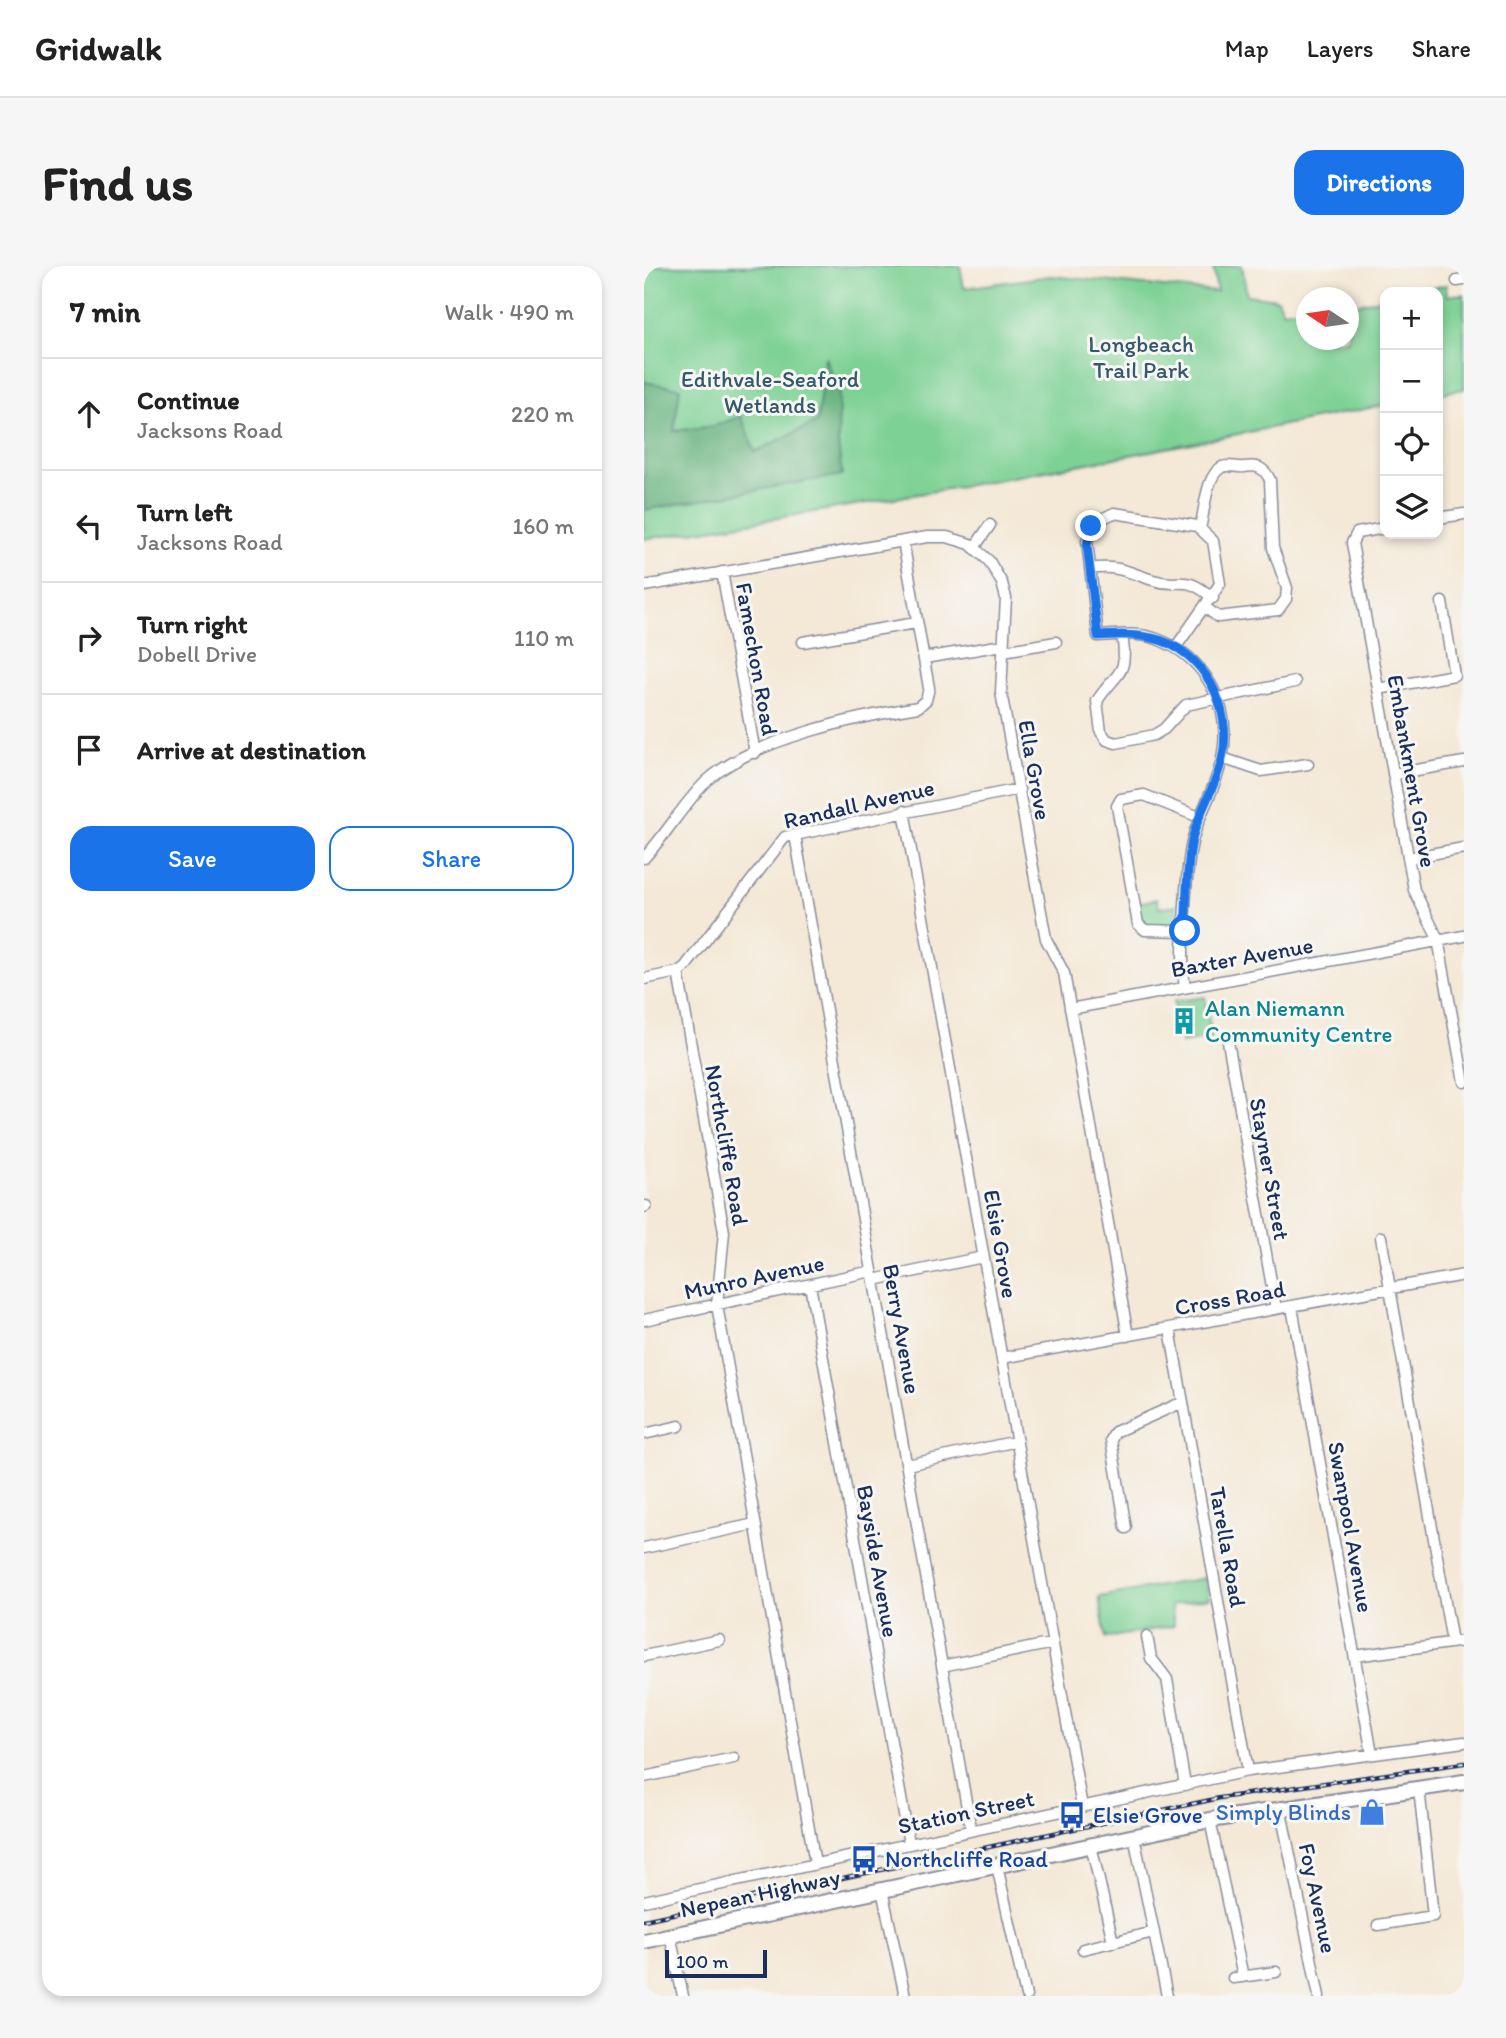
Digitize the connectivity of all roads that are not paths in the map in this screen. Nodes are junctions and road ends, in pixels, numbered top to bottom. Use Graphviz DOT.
graph roads {
  1 [pos="1464,514"];
  2 [pos="1443,517"];
  3 [pos="990,524"];
  4 [pos="1200,528"];
  5 [pos="1380,529"];
  6 [pos="903,541"];
  7 [pos="974,548"];
  8 [pos="1090,569"];
  9 [pos="722,572"];
  10 [pos="644,586"];
  11 [pos="1213,598"];
  12 [pos="1442,602"];
  13 [pos="1206,608"];
  14 [pos="916,623"];
  15 [pos="1122,635"];
  16 [pos="803,642"];
  17 [pos="1056,642"];
  18 [pos="1003,648"];
  19 [pos="1176,648"];
  20 [pos="924,658"];
  21 [pos="1295,682"];
  22 [pos="1378,689"];
  23 [pos="1217,696"];
  24 [pos="755,753"];
  25 [pos="1223,758"];
  26 [pos="1464,762"];
  27 [pos="1308,764"];
  28 [pos="1393,774"];
  29 [pos="1019,789"];
  30 [pos="904,811"];
  31 [pos="1199,817"];
  32 [pos="795,835"];
  33 [pos="1464,848"];
  34 [pos="644,858"];
  35 [pos="1408,858"];
  36 [pos="1185,931"];
  37 [pos="1462,937"];
  38 [pos="1439,941"];
  39 [pos="678,972"];
  40 [pos="644,979"];
  41 [pos="1188,987"];
  42 [pos="1070,1009"];
  43 [pos="1227,1036"];
  44 [pos="1464,1082"];
  45 [pos="1381,1237"];
  46 [pos="984,1257"];
  47 [pos="1464,1275"];
  48 [pos="873,1276"];
  49 [pos="810,1285"];
  50 [pos="1390,1289"];
  51 [pos="717,1305"];
  52 [pos="1292,1307"];
  53 [pos="1276,1309"];
  54 [pos="644,1320"];
  55 [pos="1170,1329"];
  56 [pos="1128,1336"];
  57 [pos="1002,1358"];
  58 [pos="1183,1402"];
  59 [pos="679,1426"];
  60 [pos="644,1434"];
  61 [pos="1017,1441"];
  62 [pos="907,1465"];
  63 [pos="755,1524"];
  64 [pos="1126,1528"];
  65 [pos="644,1548"];
  66 [pos="1147,1636"];
  67 [pos="719,1640"];
  68 [pos="1464,1641"];
  69 [pos="1452,1642"];
  70 [pos="1053,1643"];
  71 [pos="644,1656"];
  72 [pos="1355,1656"];
  73 [pos="942,1666"];
  74 [pos="1464,1742"];
  75 [pos="1372,1754"];
  76 [pos="734,1758"];
  77 [pos="1248,1771"];
  78 [pos="644,1777"];
  79 [pos="1464,1783"];
  80 [pos="1185,1785"];
  81 [pos="1419,1788"];
  82 [pos="1082,1807"];
  83 [pos="1280,1807"];
  84 [pos="1210,1820"];
  85 [pos="971,1830"];
  86 [pos="1134,1836"];
  87 [pos="909,1843"];
  88 [pos="1091,1845"];
  89 [pos="815,1863"];
  90 [pos="997,1866"];
  91 [pos="882,1890"];
  92 [pos="644,1901"];
  93 [pos="1378,1925"];
  94 [pos="1154,1932"];
  95 [pos="670,1935"];
  96 [pos="644,1941"];
  97 [pos="1113,1942"];
  98 [pos="1083,1949"];
  99 [pos="1276,1972"];
  100 [pos="683,1996"];
  101 [pos="905,1996"];
  102 [pos="1024,1996"];
  103 [pos="1167,1996"];
  104 [pos="1319,1996"];
  1 -- 2 [label="street"];
  3 -- 7 [label="street"];
  4 -- 8 [label="street"];
  4 -- 11 [label="street"];
  4 -- 13 [label="street"];
  5 -- 22 [label="street, Embankment Grove"];
  6 -- 7 [label="street"];
  6 -- 9 [label="street"];
  6 -- 14 [label="street"];
  7 -- 18 [label="street, Ella Grove"];
  8 -- 11 [label="street"];
  8 -- 15 [label="street"];
  9 -- 10 [label="street"];
  9 -- 24 [label="street, Famechon Road"];
  11 -- 13 [label="street"];
  12 -- 22 [label="street"];
  13 -- 19 [label="street"];
  14 -- 16 [label="street"];
  14 -- 20 [label="street"];
  15 -- 19 [label="street"];
  15 -- 23 [label="street"];
  17 -- 18 [label="street"];
  18 -- 20 [label="street"];
  18 -- 29 [label="street, Ella Grove"];
  19 -- 23 [label="street"];
  20 -- 24 [label="street"];
  21 -- 23 [label="street"];
  22 -- 28 [label="street, Embankment Grove"];
  23 -- 25 [label="street"];
  24 -- 34 [label="street"];
  25 -- 27 [label="street"];
  25 -- 31 [label="street"];
  26 -- 28 [label="street"];
  28 -- 35 [label="street, Embankment Grove"];
  29 -- 30 [label="street, Randall Avenue"];
  29 -- 42 [label="street, Ella Grove"];
  30 -- 32 [label="street, Randall Avenue"];
  30 -- 46 [label="street, Elsie Grove"];
  31 -- 36 [label="street"];
  31 -- 36 [label="street"];
  32 -- 39 [label="street, Randall Avenue"];
  32 -- 48 [label="street, Berry Avenue"];
  33 -- 35 [label="street"];
  35 -- 38 [label="street, Embankment Grove"];
  36 -- 41 [label="street"];
  37 -- 38 [label="street, Baxter Avenue"];
  38 -- 41 [label="street, Baxter Avenue"];
  38 -- 44 [label="street, Embankment Grove"];
  39 -- 40 [label="street"];
  39 -- 51 [label="street, Northcliffe Road"];
  41 -- 42 [label="street, Baxter Avenue"];
  42 -- 56 [label="street, Ella Grove"];
  43 -- 53 [label="street, Stayner Street"];
  45 -- 50 [label="street"];
  46 -- 48 [label="street, Munro Avenue"];
  46 -- 57 [label="street, Elsie Grove"];
  47 -- 50 [label="street, Cross Road"];
  48 -- 49 [label="street, Munro Avenue"];
  48 -- 62 [label="street, Berry Avenue"];
  49 -- 51 [label="street, Munro Avenue"];
  49 -- 87 [label="street, Bayside Avenue"];
  50 -- 52 [label="street, Cross Road"];
  50 -- 69 [label="street"];
  51 -- 54 [label="street, Munro Avenue"];
  51 -- 63 [label="street, Northcliffe Road"];
  52 -- 53 [label="street, Cross Road"];
  52 -- 72 [label="street, Swanpool Avenue"];
  53 -- 55 [label="street, Cross Road"];
  55 -- 56 [label="street, Cross Road"];
  55 -- 58 [label="street, Tarella Road"];
  56 -- 57 [label="street, Cross Road"];
  57 -- 61 [label="street, Elsie Grove"];
  58 -- 64 [label="street"];
  58 -- 77 [label="street, Tarella Road"];
  59 -- 60 [label="street"];
  61 -- 62 [label="street"];
  61 -- 70 [label="street, Elsie Grove"];
  62 -- 73 [label="street, Berry Avenue"];
  63 -- 65 [label="street"];
  63 -- 89 [label="street, Northcliffe Road"];
  66 -- 80 [label="street"];
  67 -- 71 [label="street"];
  68 -- 69 [label="street"];
  69 -- 72 [label="street"];
  70 -- 73 [label="street"];
  70 -- 82 [label="street, Elsie Grove"];
  72 -- 75 [label="street, Swanpool Avenue"];
  73 -- 85 [label="street, Berry Avenue"];
  74 -- 75 [label="street, Station Street"];
  75 -- 77 [label="street, Station Street"];
  76 -- 78 [label="street"];
  77 -- 80 [label="street, Station Street"];
  79 -- 81 [label="highway, Nepean Highway"];
  80 -- 82 [label="street, Station Street"];
  81 -- 83 [label="highway, Nepean Highway"];
  81 -- 93 [label="street"];
  82 -- 85 [label="street, Station Street"];
  83 -- 84 [label="highway, Nepean Highway"];
  83 -- 104 [label="street, Foy Avenue"];
  84 -- 86 [label="highway, Nepean Highway"];
  84 -- 99 [label="street"];
  85 -- 87 [label="street, Station Street"];
  86 -- 88 [label="highway, Nepean Highway"];
  86 -- 94 [label="street"];
  87 -- 89 [label="street, Station Street"];
  88 -- 90 [label="highway, Nepean Highway"];
  88 -- 97 [label="street"];
  89 -- 92 [label="street, Station Street"];
  90 -- 91 [label="highway, Nepean Highway"];
  90 -- 102 [label="street"];
  91 -- 95 [label="highway, Nepean Highway"];
  91 -- 101 [label="street"];
  94 -- 97 [label="street"];
  94 -- 103 [label="street"];
  95 -- 96 [label="highway, Nepean Highway"];
  95 -- 100 [label="street"];
  97 -- 98 [label="street"];
}
